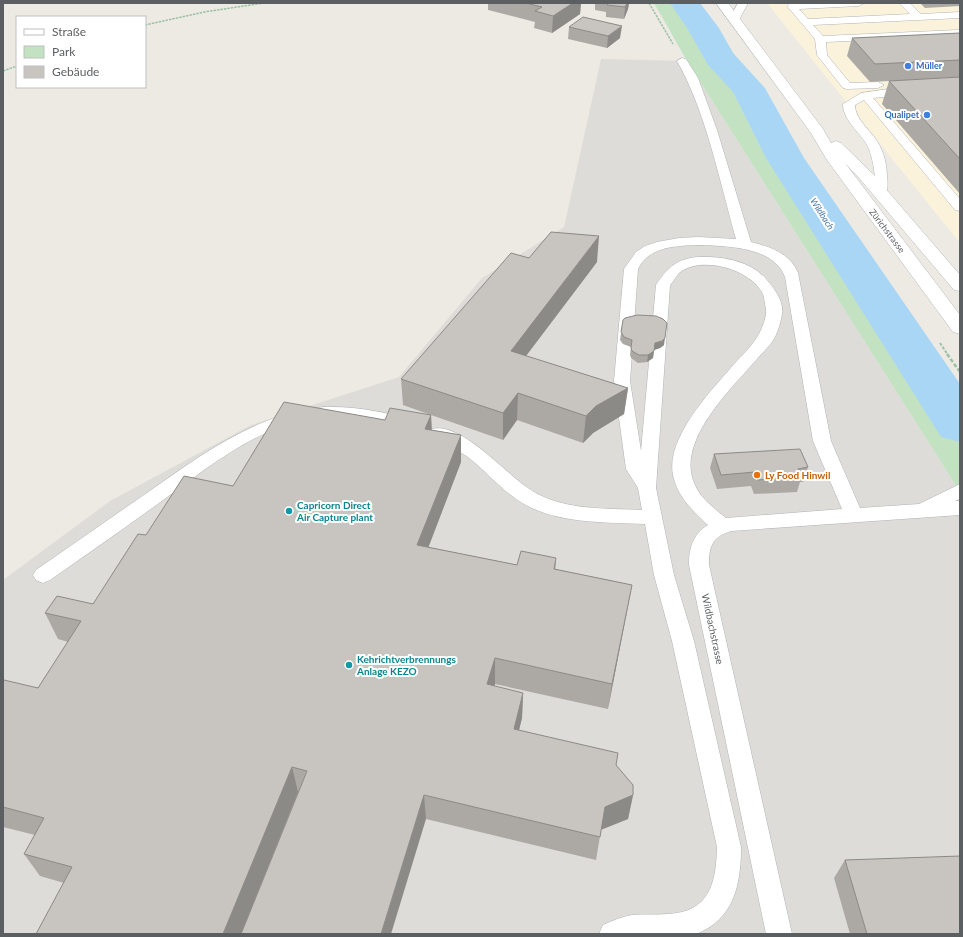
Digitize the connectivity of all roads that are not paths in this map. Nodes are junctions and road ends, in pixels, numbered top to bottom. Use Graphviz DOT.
graph roads {
  1 [pos="722,3"];
  2 [pos="743,3"];
  3 [pos="859,3"];
  4 [pos="904,3"];
  5 [pos="960,15"];
  6 [pos="940,16"];
  7 [pos="919,17"];
  8 [pos="734,20"];
  9 [pos="806,22"];
  10 [pos="959,34"];
  11 [pos="820,39"];
  12 [pos="682,61"];
  13 [pos="960,86"];
  14 [pos="842,91"];
  15 [pos="960,92"];
  16 [pos="865,95"];
  17 [pos="849,112"];
  18 [pos="818,132"];
  19 [pos="880,192"];
  20 [pos="960,207"];
  21 [pos="746,245"];
  22 [pos="960,286"];
  23 [pos="960,328"];
  24 [pos="647,488"];
  25 [pos="960,491"];
  26 [pos="960,508"];
  27 [pos="918,512"];
  28 [pos="854,516"];
  29 [pos="653,518"];
  30 [pos="722,526"];
  31 [pos="43,575"];
  32 [pos="612,934"];
  33 [pos="779,934"];
  1 -- 8 [label="main road, Zürichstrasse"];
  2 -- 8 [label="lane"];
  3 -- 9 [label="lane"];
  4 -- 7 [label="lane"];
  5 -- 6 [label="lane"];
  6 -- 7 [label="lane"];
  6 -- 10 [label="lane"];
  7 -- 9 [label="lane"];
  8 -- 18 [label="main road, Zürichstrasse"];
  9 -- 11 [label="lane"];
  10 -- 11 [label="lane"];
  11 -- 14 [label="lane"];
  12 -- 21 [label="lane"];
  13 -- 14 [label="lane"];
  14 -- 17 [label="lane"];
  15 -- 16 [label="lane"];
  16 -- 17 [label="lane"];
  16 -- 20 [label="lane"];
  17 -- 19 [label="lane"];
  18 -- 19 [label="main road, Zürichstrasse"];
  18 -- 23 [label="main road, Zürichstrasse"];
  19 -- 22 [label="main road, Zürichstrasse"];
  21 -- 24 [label="lane"];
  21 -- 28 [label="lane"];
  24 -- 29 [label="lane"];
  24 -- 30 [label="lane"];
  25 -- 27 [label="lane, Wildbachstrasse"];
  26 -- 27 [label="lane, Wildbachstrasse"];
  27 -- 28 [label="lane, Wildbachstrasse"];
  28 -- 30 [label="lane, Wildbachstrasse"];
  29 -- 31 [label="lane"];
  29 -- 32 [label="lane"];
  30 -- 33 [label="lane, Wildbachstrasse"];
}
